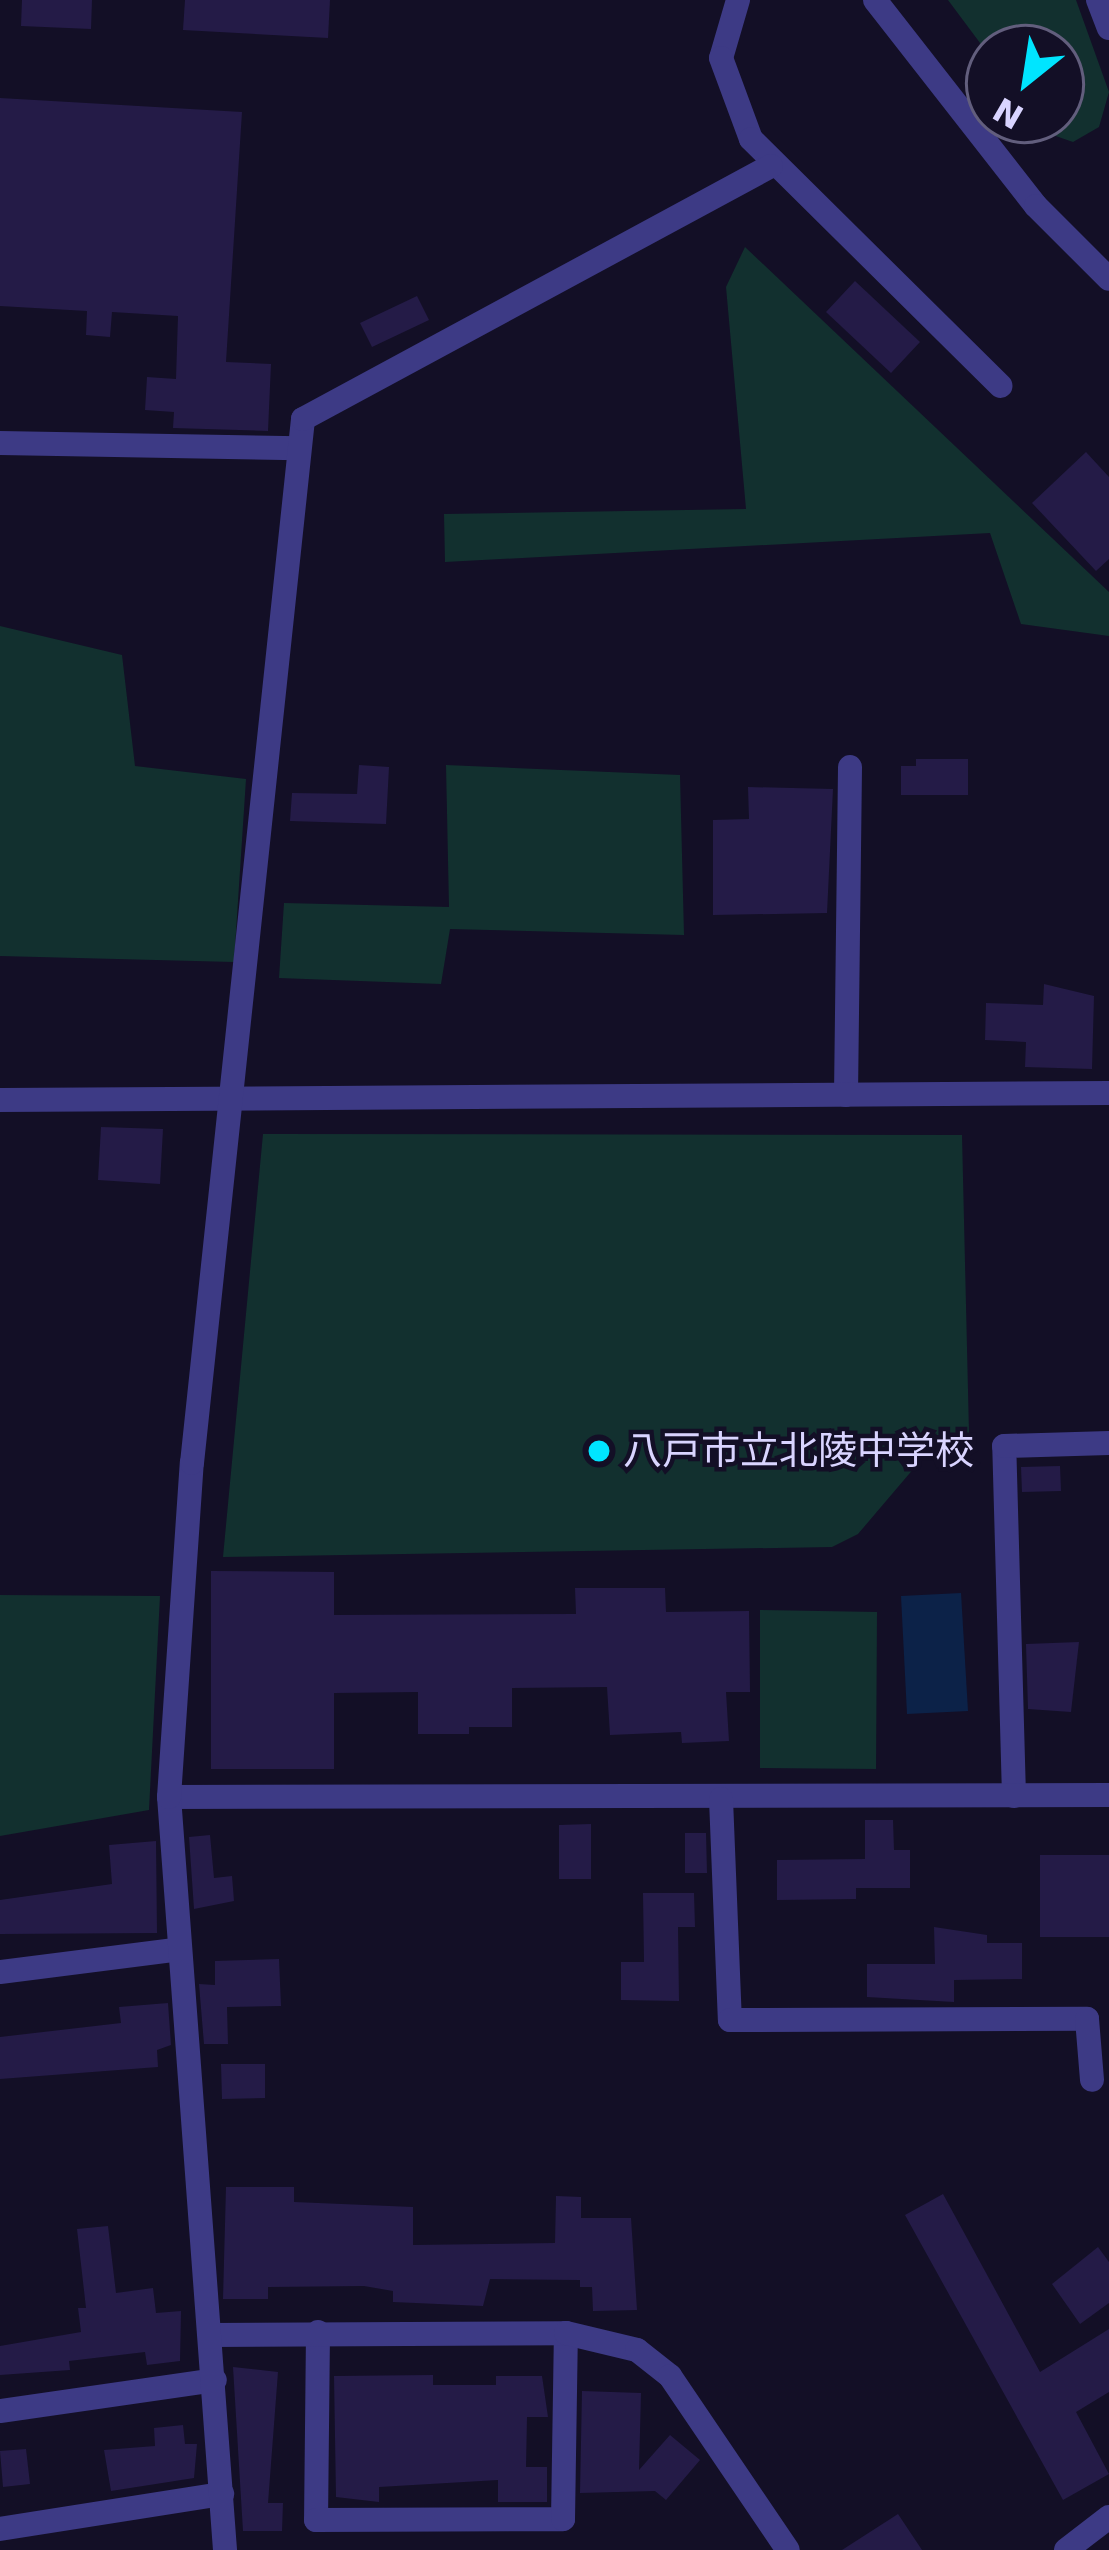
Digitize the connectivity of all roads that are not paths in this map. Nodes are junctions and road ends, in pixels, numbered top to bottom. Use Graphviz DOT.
graph roads {
  1 [pos="739,0"];
  2 [pos="875,0"];
  3 [pos="1098,0"];
  4 [pos="1109,28"];
  5 [pos="771,166"];
  6 [pos="1109,279"];
  7 [pos="1001,386"];
  8 [pos="0,443"];
  9 [pos="299,448"];
  10 [pos="850,767"];
  11 [pos="1109,1093"];
  12 [pos="846,1095"];
  13 [pos="0,1100"];
  14 [pos="232,1103"];
  15 [pos="1109,1443"];
  16 [pos="1109,1795"];
  17 [pos="1014,1796"];
  18 [pos="169,1797"];
  19 [pos="722,1799"];
  20 [pos="175,1951"];
  21 [pos="0,1972"];
  22 [pos="1092,2080"];
  23 [pos="318,2332"];
  24 [pos="566,2333"];
  25 [pos="211,2335"];
  26 [pos="215,2380"];
  27 [pos="0,2411"];
  28 [pos="222,2494"];
  29 [pos="1109,2517"];
  30 [pos="0,2529"];
  31 [pos="225,2550"];
  32 [pos="788,2550"];
  33 [pos="1066,2550"];
  1 -- 5 [label="street"];
  2 -- 6 [label="street"];
  3 -- 4 [label="street"];
  5 -- 7 [label="street"];
  5 -- 9 [label="street"];
  8 -- 9 [label="street"];
  9 -- 14 [label="street"];
  10 -- 12 [label="street"];
  11 -- 12 [label="street"];
  12 -- 14 [label="street"];
  13 -- 14 [label="street"];
  14 -- 18 [label="street"];
  15 -- 17 [label="street"];
  16 -- 17 [label="street"];
  17 -- 19 [label="street"];
  18 -- 19 [label="street"];
  18 -- 20 [label="street"];
  19 -- 22 [label="street"];
  20 -- 21 [label="street"];
  20 -- 25 [label="street"];
  23 -- 24 [label="street"];
  23 -- 24 [label="street"];
  23 -- 25 [label="street"];
  24 -- 32 [label="street"];
  25 -- 26 [label="street"];
  26 -- 27 [label="street"];
  26 -- 28 [label="street"];
  28 -- 30 [label="street"];
  28 -- 31 [label="street"];
  29 -- 33 [label="street"];
}
